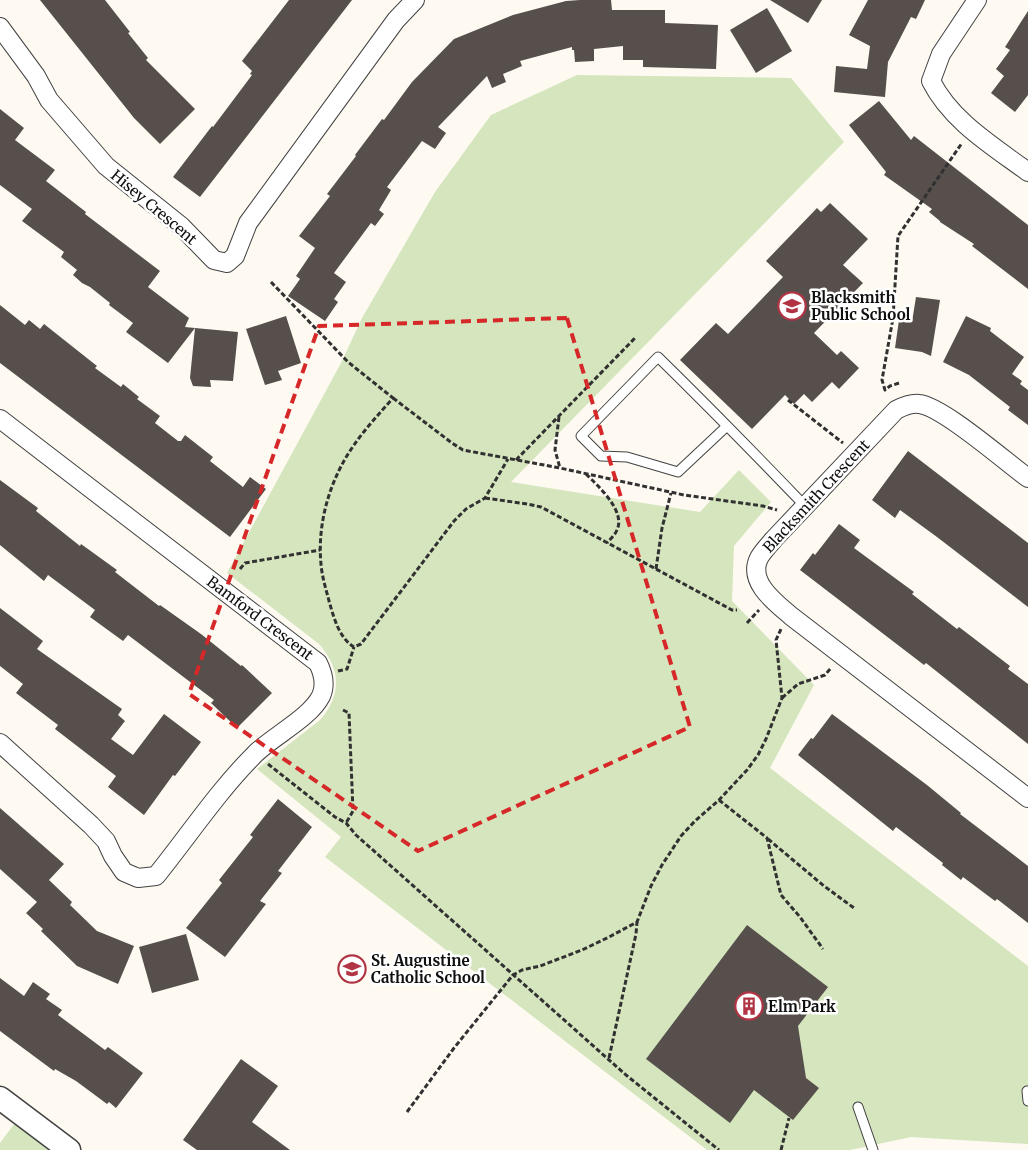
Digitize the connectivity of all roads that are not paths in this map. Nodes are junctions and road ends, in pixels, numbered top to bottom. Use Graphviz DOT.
graph roads {
  1 [pos="415,0"];
  2 [pos="977,0"];
  3 [pos="0,27"];
  4 [pos="1028,172"];
  5 [pos="0,419"];
  6 [pos="727,426"];
  7 [pos="1028,478"];
  8 [pos="801,510"];
  9 [pos="0,743"];
  10 [pos="1028,798"];
  11 [pos="1027,1091"];
  12 [pos="0,1098"];
  13 [pos="1028,1101"];
  14 [pos="858,1107"];
  15 [pos="69,1150"];
  16 [pos="872,1150"];
  1 -- 3 [label="street, Hisey Crescent"];
  2 -- 4 [label="street"];
  5 -- 9 [label="street, Bamford Crescent"];
  6 -- 6 [label="lane"];
  6 -- 8 [label="lane"];
  7 -- 8 [label="street, Blacksmith Crescent"];
  8 -- 10 [label="street, Blacksmith Crescent"];
  11 -- 13 [label="lane"];
  12 -- 15 [label="street"];
  14 -- 16 [label="lane"];
}
